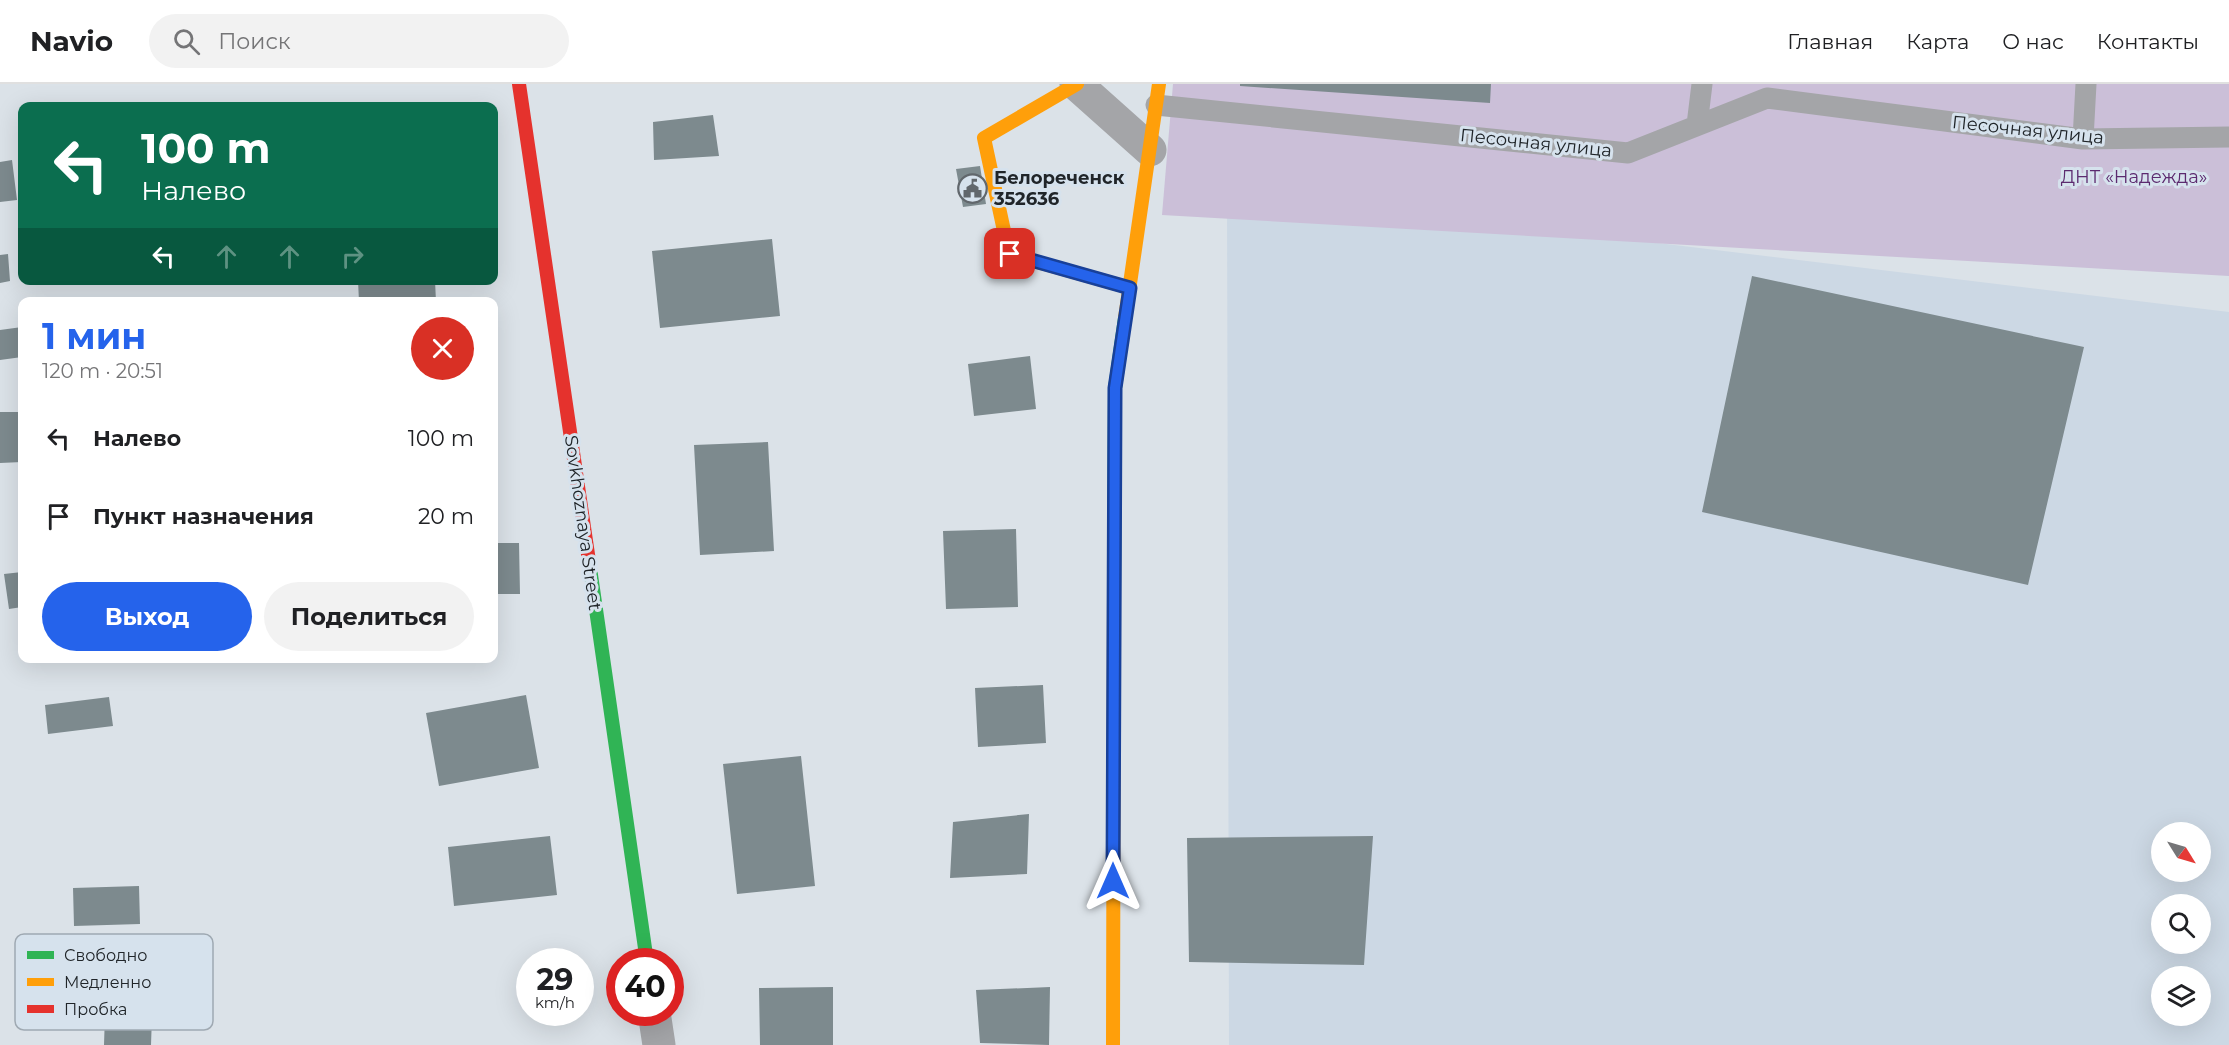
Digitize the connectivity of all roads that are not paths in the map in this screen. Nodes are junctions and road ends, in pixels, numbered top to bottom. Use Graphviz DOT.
graph roads {
  1 [pos="519,84"];
  2 [pos="1077,84"];
  3 [pos="1702,84"];
  4 [pos="2086,84"];
  5 [pos="1158,94"];
  6 [pos="1697,125"];
  7 [pos="2229,137"];
  8 [pos="2083,139"];
  9 [pos="1150,150"];
  10 [pos="1130,288"];
  11 [pos="645,948"];
  12 [pos="656,1026"];
  13 [pos="659,1045"];
  14 [pos="1113,1045"];
  1 -- 11 [label="street, Sovkhoznaya Street"];
  2 -- 9 [label="street"];
  2 -- 10 [label="street"];
  3 -- 6 [label="lane"];
  4 -- 8 [label="lane"];
  5 -- 6 [label="lane, Песочная улица"];
  5 -- 9 [label="street"];
  6 -- 8 [label="lane, Песочная улица"];
  7 -- 8 [label="lane, Песочная улица"];
  9 -- 10 [label="street"];
  10 -- 14 [label="street"];
  12 -- 13 [label="street"];
}
